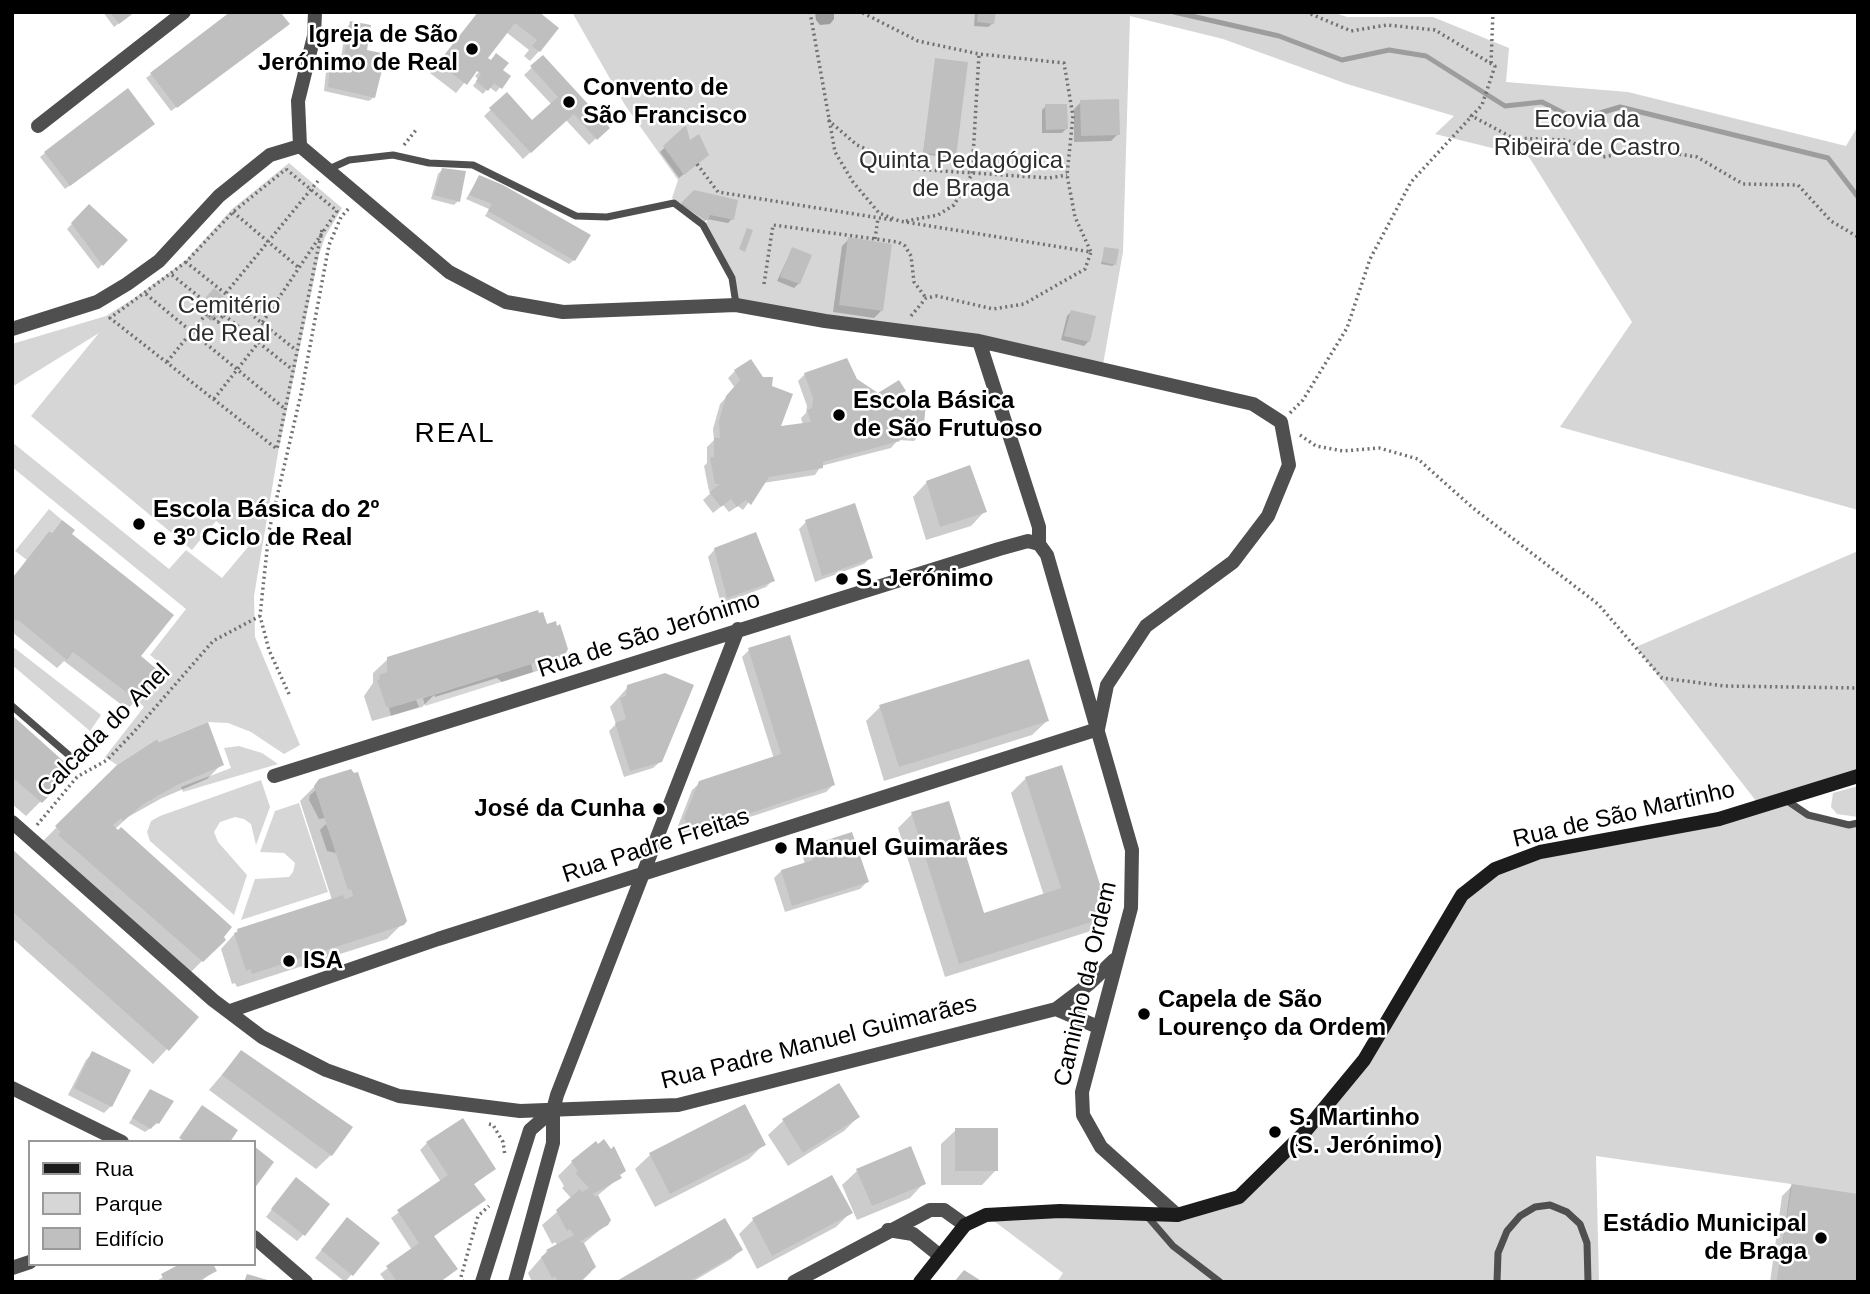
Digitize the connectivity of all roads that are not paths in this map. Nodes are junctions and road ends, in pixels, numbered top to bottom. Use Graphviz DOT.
graph roads {
  1 [pos="184,12"];
  2 [pos="315,12"];
  3 [pos="38,125"];
  4 [pos="300,146"];
  5 [pos="328,169"];
  6 [pos="736,305"];
  7 [pos="12,329"];
  8 [pos="979,341"];
  9 [pos="1040,544"];
  10 [pos="737,629"];
  11 [pos="12,706"];
  12 [pos="1098,729"];
  13 [pos="71,757"];
  14 [pos="274,776"];
  15 [pos="1858,776"];
  16 [pos="1785,800"];
  17 [pos="12,822"];
  18 [pos="1858,823"];
  19 [pos="642,875"];
  20 [pos="1115,959"];
  21 [pos="1056,1009"];
  22 [pos="230,1011"];
  23 [pos="1098,1027"];
  24 [pos="12,1088"];
  25 [pos="553,1110"];
  26 [pos="118,1140"];
  27 [pos="1177,1214"];
  28 [pos="1147,1216"];
  29 [pos="965,1225"];
  30 [pos="888,1230"];
  31 [pos="256,1239"];
  32 [pos="939,1255"];
  33 [pos="816,1276"];
  34 [pos="306,1282"];
  35 [pos="482,1282"];
  36 [pos="515,1282"];
  37 [pos="794,1282"];
  38 [pos="920,1282"];
  39 [pos="1220,1282"];
  40 [pos="1497,1282"];
  41 [pos="1588,1282"];
  1 -- 3 [label="street"];
  2 -- 4 [label="street"];
  4 -- 5 [label="street"];
  4 -- 7 [label="street"];
  5 -- 6 [label="street"];
  5 -- 6 [label="lane"];
  6 -- 8 [label="street"];
  8 -- 9 [label="street, Caminho da Ordem"];
  8 -- 12 [label="street, Caminho da Ordem"];
  9 -- 10 [label="street, Rua de São Jerónimo"];
  9 -- 12 [label="street, Caminho da Ordem"];
  10 -- 14 [label="street, Rua de São Jerónimo"];
  10 -- 19 [label="street"];
  11 -- 13 [label="lane"];
  12 -- 19 [label="street, Rua Padre Freitas"];
  12 -- 20 [label="street, Caminho da Ordem"];
  15 -- 16 [label="street, Rua de São Martinho"];
  16 -- 18 [label="lane"];
  16 -- 27 [label="street, Rua de São Martinho"];
  17 -- 22 [label="street, Rua Padre Manuel Guimarães"];
  19 -- 22 [label="street, Rua Padre Freitas"];
  19 -- 25 [label="street"];
  20 -- 21 [label="street, Rua Padre Manuel Guimarães"];
  20 -- 23 [label="street, Caminho da Ordem"];
  21 -- 23 [label="street"];
  21 -- 25 [label="street, Rua Padre Manuel Guimarães"];
  22 -- 25 [label="street, Rua Padre Manuel Guimarães"];
  23 -- 27 [label="street, Caminho da Ordem"];
  24 -- 26 [label="street"];
  25 -- 35 [label="street"];
  25 -- 36 [label="street"];
  27 -- 28 [label="street, Rua de São Martinho"];
  28 -- 29 [label="street, Rua de São Martinho"];
  28 -- 39 [label="lane"];
  29 -- 30 [label="street"];
  29 -- 32 [label="street"];
  30 -- 32 [label="street"];
  30 -- 33 [label="street"];
  31 -- 34 [label="street"];
  32 -- 38 [label="street"];
  33 -- 37 [label="street"];
  40 -- 41 [label="lane"];
}
